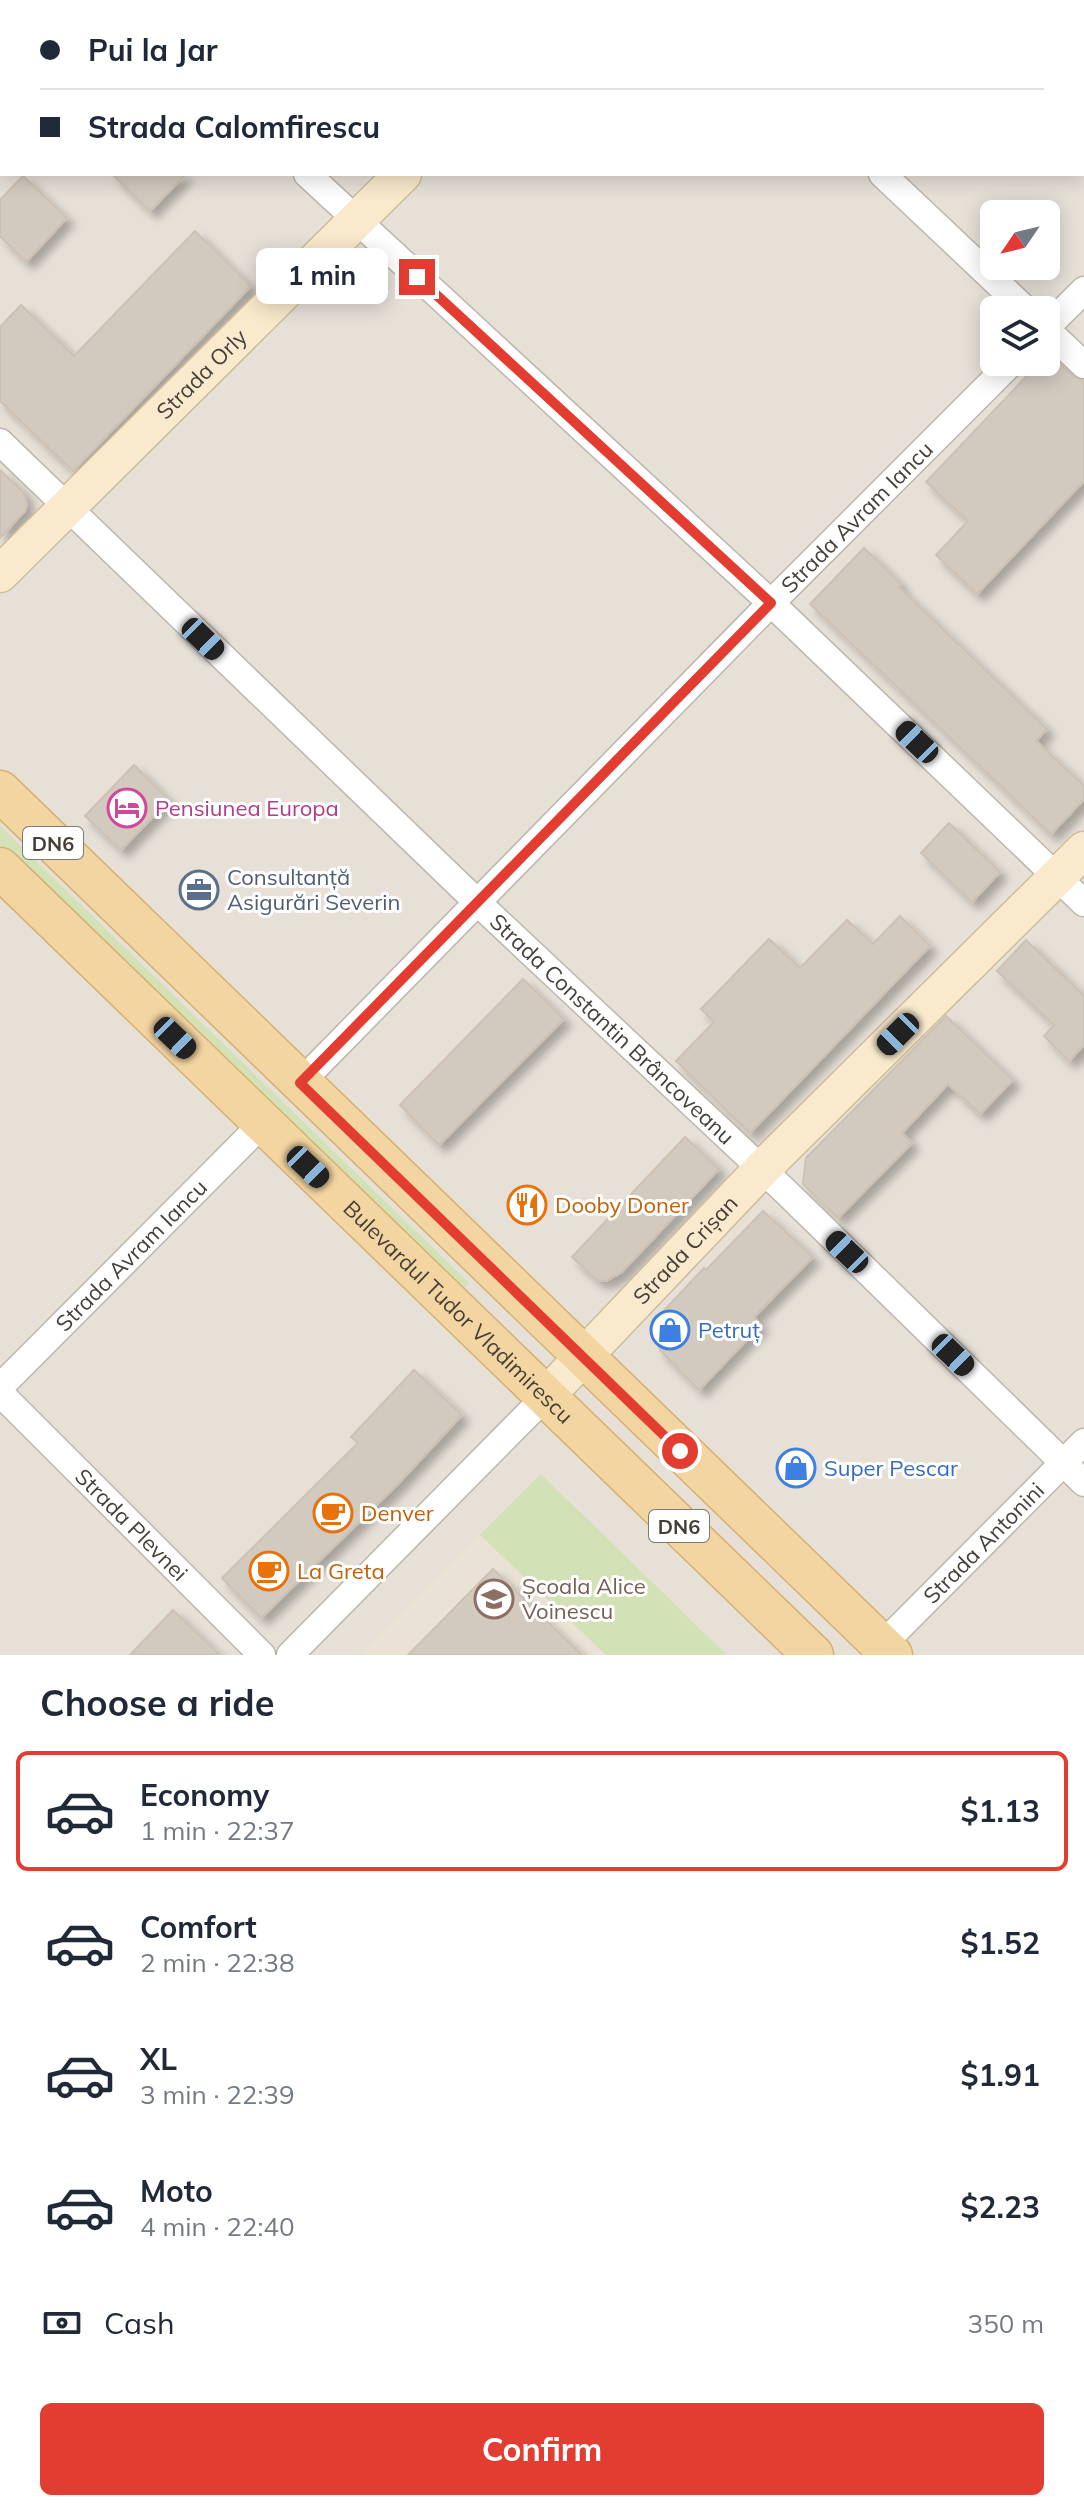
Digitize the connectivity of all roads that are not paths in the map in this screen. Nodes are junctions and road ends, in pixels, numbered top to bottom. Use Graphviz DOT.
graph roads {
  1 [pos="309,176"];
  2 [pos="401,176"];
  3 [pos="884,176"];
  4 [pos="356,221"];
  5 [pos="1084,290"];
  6 [pos="1011,296"];
  7 [pos="1060,315"];
  8 [pos="1060,342"];
  9 [pos="1084,365"];
  10 [pos="998,376"];
  11 [pos="0,442"];
  12 [pos="68,508"];
  13 [pos="0,574"];
  14 [pos="771,603"];
  15 [pos="0,791"];
  16 [pos="1084,850"];
  17 [pos="0,868"];
  18 [pos="1057,876"];
  19 [pos="477,902"];
  20 [pos="1084,903"];
  21 [pos="300,1083"];
  22 [pos="263,1123"];
  23 [pos="762,1169"];
  24 [pos="584,1357"];
  25 [pos="0,1387"];
  26 [pos="0,1393"];
  27 [pos="546,1396"];
  28 [pos="1084,1442"];
  29 [pos="1063,1463"];
  30 [pos="1084,1483"];
  31 [pos="887,1650"];
  32 [pos="262,1655"];
  33 [pos="290,1655"];
  34 [pos="813,1655"];
  1 -- 4 [label="street"];
  2 -- 4 [label="street, Strada Orly"];
  3 -- 6 [label="street"];
  4 -- 12 [label="street, Strada Orly"];
  4 -- 14 [label="street"];
  5 -- 7 [label="street"];
  8 -- 9 [label="street"];
  10 -- 14 [label="street, Strada Avram Iancu"];
  11 -- 12 [label="street, Strada Constantin Brâncoveanu"];
  12 -- 13 [label="street, Strada Orly"];
  12 -- 19 [label="street, Strada Constantin Brâncoveanu"];
  14 -- 18 [label="street"];
  14 -- 19 [label="street, Strada Avram Iancu"];
  15 -- 21 [label="main road, DN6"];
  16 -- 18 [label="street, Strada Crișan"];
  17 -- 22 [label="main road, Bulevardul Tudor Vladimirescu / DN6"];
  18 -- 20 [label="street"];
  18 -- 23 [label="street, Strada Crișan"];
  19 -- 21 [label="street, Strada Avram Iancu"];
  19 -- 23 [label="street, Strada Constantin Brâncoveanu"];
  21 -- 24 [label="main road, DN6"];
  22 -- 25 [label="street, Strada Avram Iancu"];
  22 -- 27 [label="main road, Bulevardul Tudor Vladimirescu / DN6"];
  23 -- 24 [label="street, Strada Crișan"];
  23 -- 29 [label="street, Strada Constantin Brâncoveanu"];
  24 -- 27 [label="street, Strada Crișan"];
  24 -- 31 [label="main road, DN6"];
  26 -- 32 [label="street, Strada Plevnei"];
  27 -- 33 [label="street, Strada Crișan"];
  27 -- 34 [label="main road, Bulevardul Tudor Vladimirescu / DN6"];
  28 -- 29 [label="street, Strada Antonini"];
  29 -- 30 [label="street, Strada Constantin Brâncoveanu"];
  29 -- 31 [label="street, Strada Antonini"];
}
